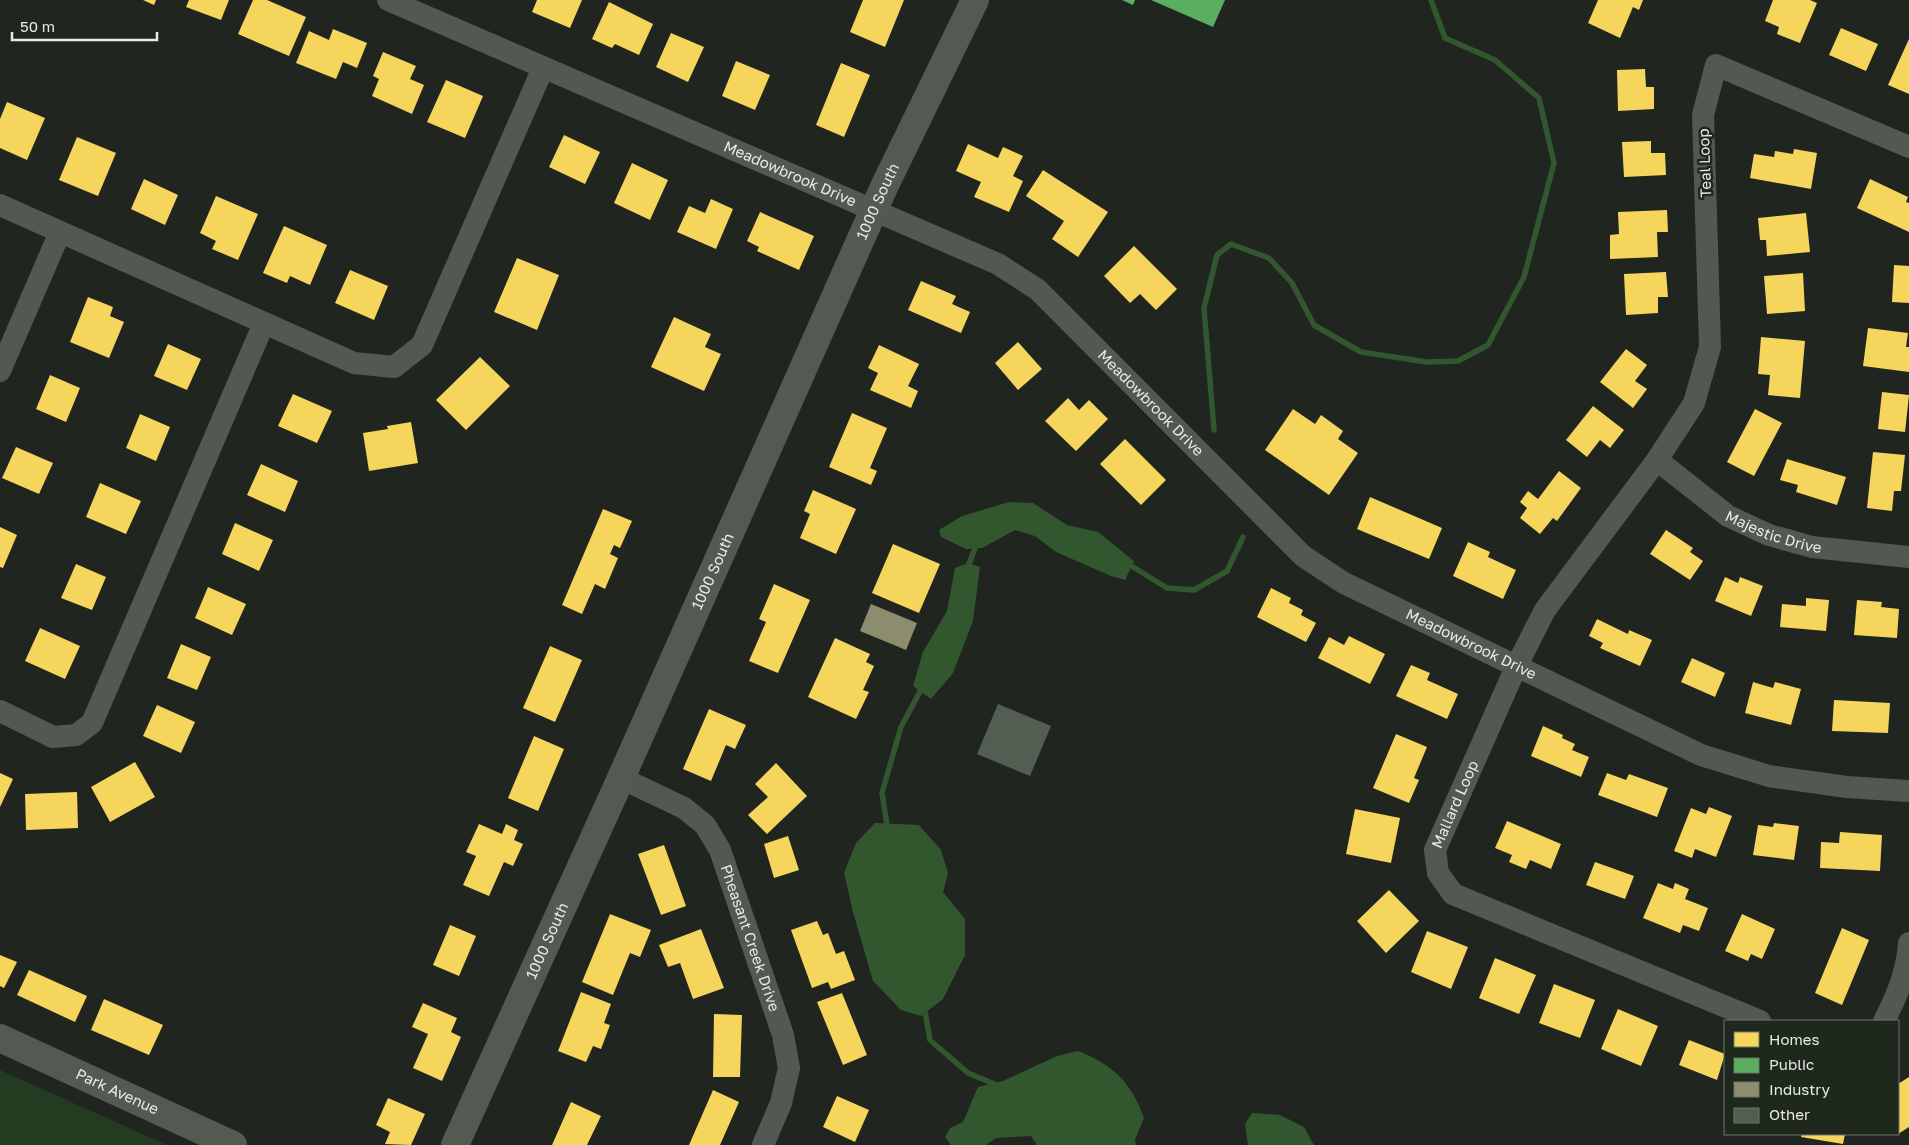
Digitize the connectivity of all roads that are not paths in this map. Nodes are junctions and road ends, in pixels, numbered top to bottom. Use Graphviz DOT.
graph roads {
  1 [pos="388,0"];
  2 [pos="975,0"];
  3 [pos="543,68"];
  4 [pos="1909,147"];
  5 [pos="0,205"];
  6 [pos="874,209"];
  7 [pos="60,232"];
  8 [pos="264,323"];
  9 [pos="0,371"];
  10 [pos="1657,460"];
  11 [pos="1909,557"];
  12 [pos="1516,667"];
  13 [pos="0,711"];
  14 [pos="621,778"];
  15 [pos="1909,791"];
  16 [pos="1909,943"];
  17 [pos="1758,1020"];
  18 [pos="1884,1020"];
  19 [pos="0,1038"];
  20 [pos="233,1145"];
  21 [pos="455,1145"];
  22 [pos="763,1145"];
  1 -- 3 [label="street, Meadowbrook Drive"];
  2 -- 6 [label="street, 1000 South"];
  3 -- 6 [label="street, Meadowbrook Drive"];
  3 -- 8 [label="street"];
  4 -- 10 [label="street, Teal Loop"];
  5 -- 7 [label="street"];
  6 -- 12 [label="street, Meadowbrook Drive"];
  6 -- 14 [label="street, 1000 South"];
  7 -- 8 [label="street"];
  7 -- 9 [label="street"];
  8 -- 13 [label="street"];
  10 -- 11 [label="street, Majestic Drive"];
  10 -- 12 [label="street, Mallard Loop"];
  12 -- 15 [label="street, Meadowbrook Drive"];
  12 -- 17 [label="street, Mallard Loop"];
  14 -- 21 [label="street, 1000 South"];
  14 -- 22 [label="street, Pheasant Creek Drive"];
  16 -- 18 [label="street"];
  19 -- 20 [label="street, Park Avenue"];
}
